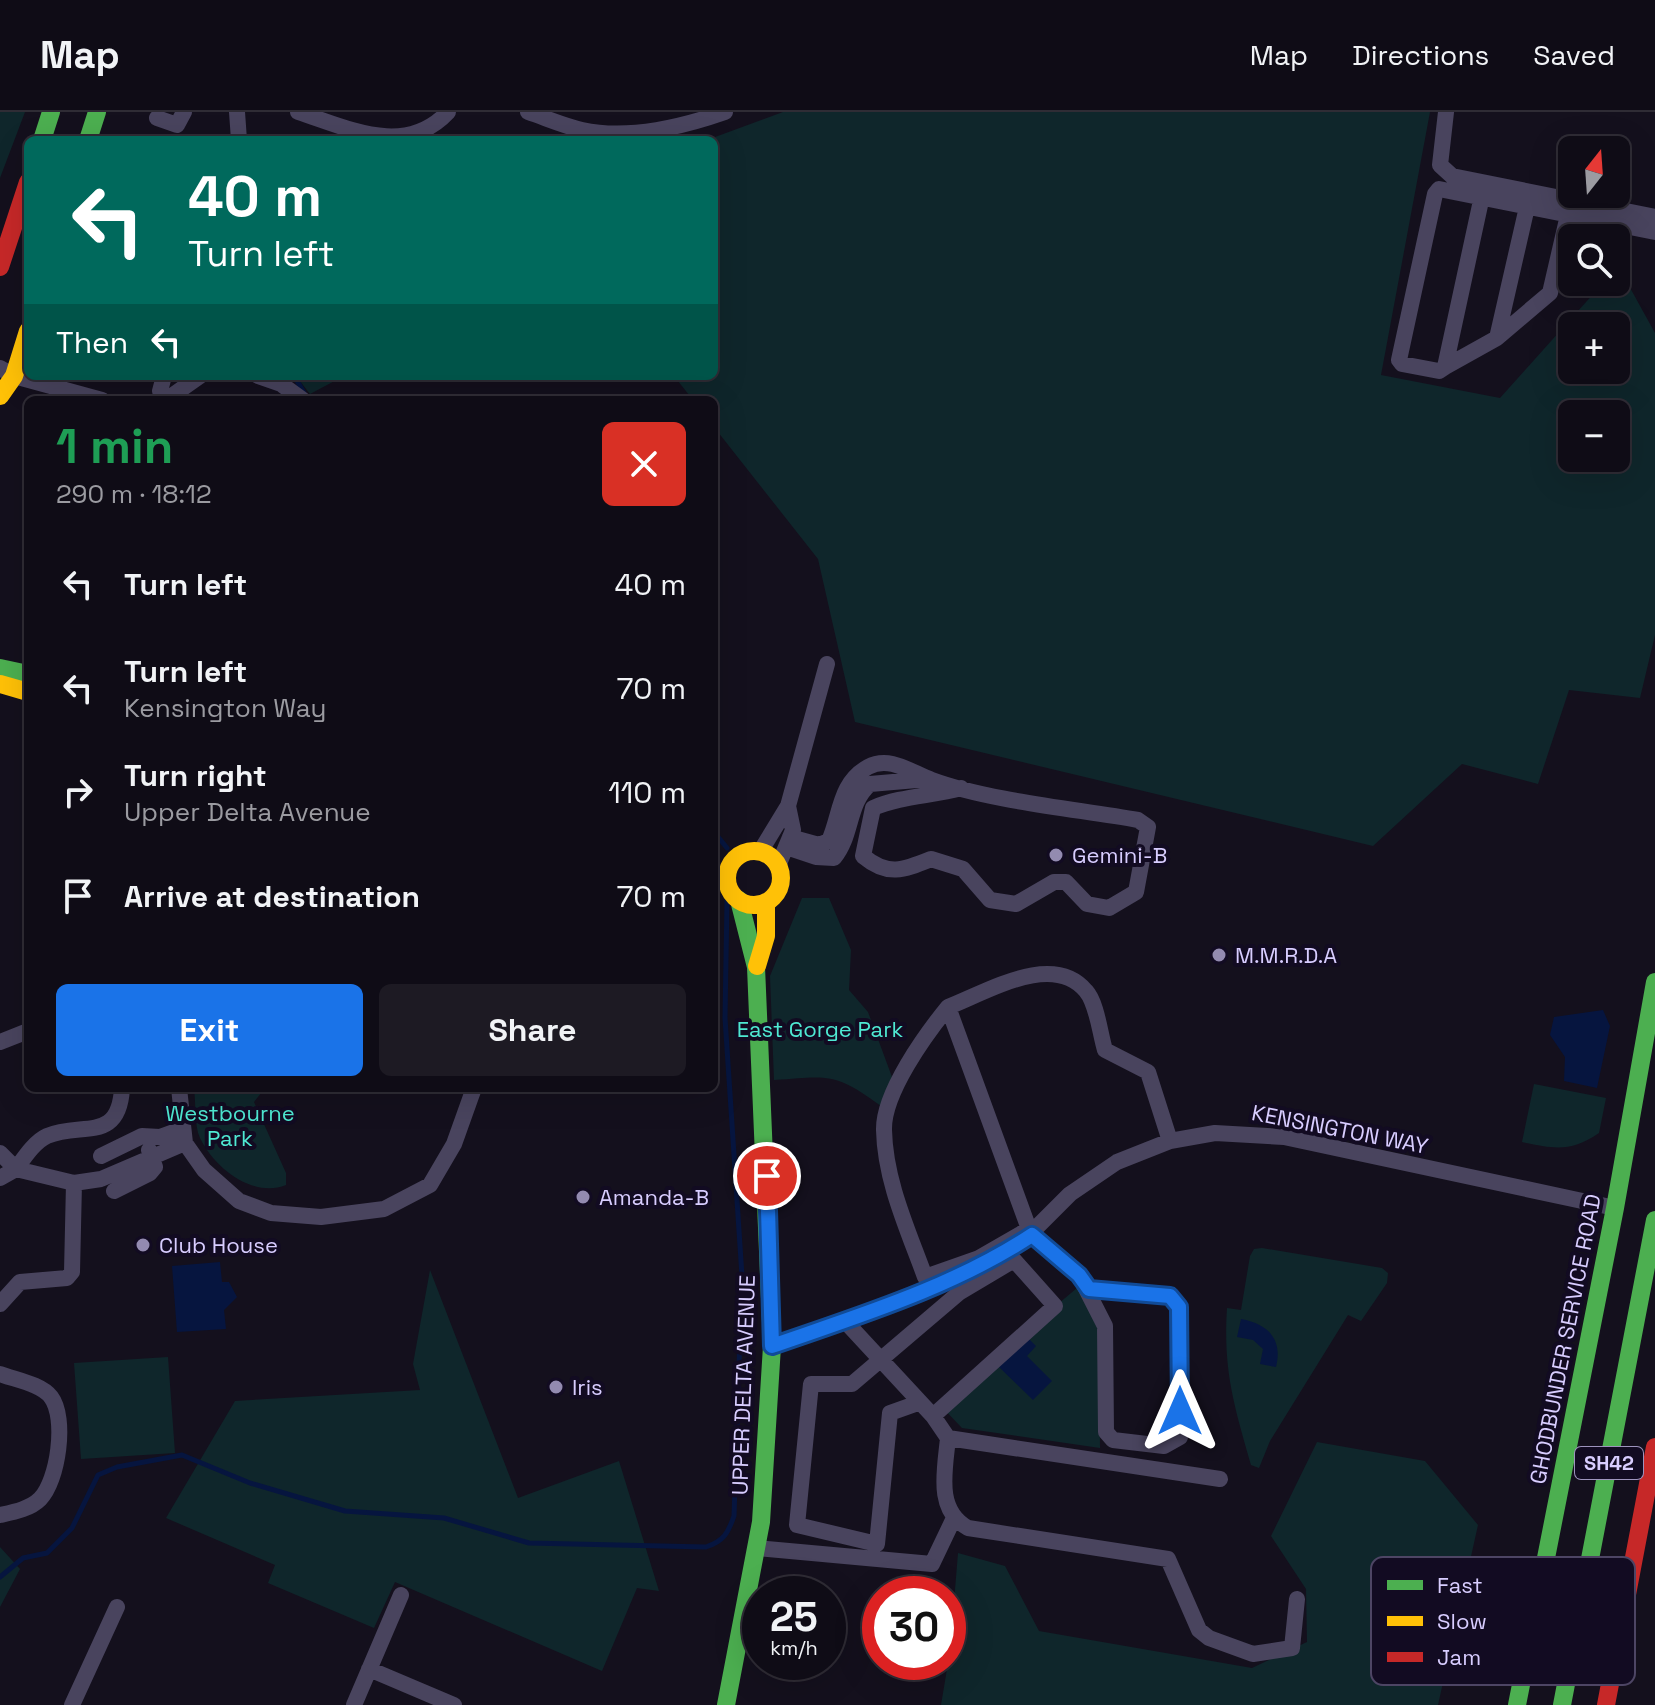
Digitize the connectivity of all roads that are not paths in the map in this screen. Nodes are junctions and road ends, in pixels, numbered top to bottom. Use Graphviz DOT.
graph roads {
  1 [pos="51,112"];
  2 [pos="97,112"];
  3 [pos="184,112"];
  4 [pos="237,112"];
  5 [pos="298,112"];
  6 [pos="448,112"];
  7 [pos="528,112"];
  8 [pos="725,112"];
  9 [pos="1446,112"];
  10 [pos="157,118"];
  11 [pos="567,133"];
  12 [pos="43,136"];
  13 [pos="89,136"];
  14 [pos="239,136"];
  15 [pos="373,136"];
  16 [pos="396,136"];
  17 [pos="24,194"];
  18 [pos="1482,196"];
  19 [pos="1527,207"];
  20 [pos="1568,215"];
  21 [pos="1655,217"];
  22 [pos="1655,232"];
  23 [pos="0,267"];
  24 [pos="1497,338"];
  25 [pos="24,339"];
  26 [pos="1445,367"];
  27 [pos="7,372"];
  28 [pos="34,380"];
  29 [pos="189,380"];
  30 [pos="282,380"];
  31 [pos="163,389"];
  32 [pos="0,396"];
  33 [pos="88,396"];
  34 [pos="300,396"];
  35 [pos="827,664"];
  36 [pos="0,668"];
  37 [pos="24,673"];
  38 [pos="0,684"];
  39 [pos="24,691"];
  40 [pos="961,788"];
  41 [pos="788,806"];
  42 [pos="838,836"];
  43 [pos="788,842"];
  44 [pos="760,852"];
  45 [pos="723,858"];
  46 [pos="778,866"];
  47 [pos="721,880"];
  48 [pos="739,900"];
  49 [pos="766,903"];
  50 [pos="756,967"];
  51 [pos="1655,982"];
  52 [pos="948,1007"];
  53 [pos="24,1033"];
  54 [pos="0,1042"];
  55 [pos="122,1092"];
  56 [pos="179,1092"];
  57 [pos="473,1092"];
  58 [pos="142,1136"];
  59 [pos="183,1136"];
  60 [pos="1170,1141"];
  61 [pos="0,1153"];
  62 [pos="101,1156"];
  63 [pos="153,1159"];
  64 [pos="16,1169"];
  65 [pos="0,1178"];
  66 [pos="74,1183"];
  67 [pos="114,1191"];
  68 [pos="1615,1208"];
  69 [pos="1655,1220"];
  70 [pos="1032,1235"];
  71 [pos="1089,1289"];
  72 [pos="0,1304"];
  73 [pos="844,1320"];
  74 [pos="772,1346"];
  75 [pos="880,1361"];
  76 [pos="0,1374"];
  77 [pos="918,1403"];
  78 [pos="933,1416"];
  79 [pos="948,1438"];
  80 [pos="1655,1447"];
  81 [pos="1220,1479"];
  82 [pos="0,1515"];
  83 [pos="953,1520"];
  84 [pos="757,1548"];
  85 [pos="1546,1557"];
  86 [pos="1590,1557"];
  87 [pos="1634,1557"];
  88 [pos="401,1595"];
  89 [pos="1297,1599"];
  90 [pos="117,1607"];
  91 [pos="369,1669"];
  92 [pos="1521,1685"];
  93 [pos="1566,1685"];
  94 [pos="1610,1685"];
  95 [pos="72,1705"];
  96 [pos="354,1705"];
  97 [pos="454,1705"];
  98 [pos="726,1705"];
  99 [pos="1517,1705"];
  100 [pos="1562,1705"];
  101 [pos="1606,1705"];
  1 -- 12 [label="street"];
  2 -- 13 [label="street"];
  3 -- 10 [label="street"];
  4 -- 14 [label="street"];
  5 -- 15 [label="street"];
  6 -- 16 [label="street"];
  7 -- 11 [label="street"];
  8 -- 11 [label="street"];
  9 -- 21 [label="street"];
  17 -- 23 [label="street"];
  18 -- 19 [label="street"];
  18 -- 26 [label="street"];
  18 -- 26 [label="street"];
  19 -- 20 [label="street"];
  19 -- 24 [label="street"];
  20 -- 22 [label="street"];
  20 -- 24 [label="street"];
  24 -- 26 [label="street"];
  25 -- 27 [label="street"];
  27 -- 32 [label="street"];
  28 -- 33 [label="street"];
  29 -- 31 [label="street"];
  30 -- 34 [label="street"];
  35 -- 41 [label="street"];
  36 -- 37 [label="street"];
  38 -- 39 [label="street"];
  40 -- 40 [label="street"];
  40 -- 42 [label="street"];
  41 -- 43 [label="street"];
  41 -- 44 [label="street"];
  42 -- 43 [label="street"];
  42 -- 43 [label="street"];
  43 -- 46 [label="street"];
  44 -- 45 [label="street"];
  44 -- 46 [label="street"];
  45 -- 47 [label="street"];
  46 -- 49 [label="street"];
  47 -- 48 [label="street"];
  48 -- 49 [label="street"];
  48 -- 50 [label="street, UPPER DELTA AVENUE"];
  49 -- 50 [label="street, UPPER DELTA AVENUE"];
  50 -- 74 [label="street, UPPER DELTA AVENUE"];
  51 -- 68 [label="street, GHODBUNDER SERVICE ROAD"];
  52 -- 52 [label="street"];
  52 -- 60 [label="street"];
  53 -- 54 [label="street"];
  55 -- 64 [label="street"];
  56 -- 59 [label="street"];
  57 -- 59 [label="street"];
  58 -- 59 [label="street"];
  58 -- 62 [label="street"];
  58 -- 63 [label="street"];
  59 -- 63 [label="street"];
  60 -- 68 [label="street, KENSINGTON WAY"];
  60 -- 70 [label="street, KENSINGTON WAY"];
  61 -- 64 [label="street"];
  63 -- 66 [label="street"];
  63 -- 67 [label="street"];
  64 -- 65 [label="street"];
  64 -- 66 [label="street"];
  66 -- 72 [label="street"];
  68 -- 85 [label="street, GHODBUNDER SERVICE ROAD"];
  69 -- 86 [label="street, SH42"];
  70 -- 71 [label="street"];
  70 -- 73 [label="street, KENSINGTON WAY"];
  71 -- 71 [label="street"];
  73 -- 74 [label="street, KENSINGTON WAY"];
  73 -- 75 [label="street"];
  74 -- 84 [label="street, UPPER DELTA AVENUE"];
  75 -- 77 [label="street"];
  75 -- 77 [label="street"];
  75 -- 78 [label="street"];
  76 -- 82 [label="street"];
  77 -- 78 [label="street"];
  78 -- 79 [label="street"];
  79 -- 81 [label="street"];
  79 -- 83 [label="street"];
  80 -- 87 [label="street, SH42"];
  83 -- 84 [label="street"];
  83 -- 89 [label="street"];
  84 -- 98 [label="street, UPPER DELTA AVENUE"];
  88 -- 91 [label="street"];
  90 -- 95 [label="street"];
  91 -- 96 [label="street"];
  91 -- 97 [label="street"];
  92 -- 99 [label="street, GHODBUNDER SERVICE ROAD"];
  93 -- 100 [label="street, SH42"];
  94 -- 101 [label="street, SH42"];
}
